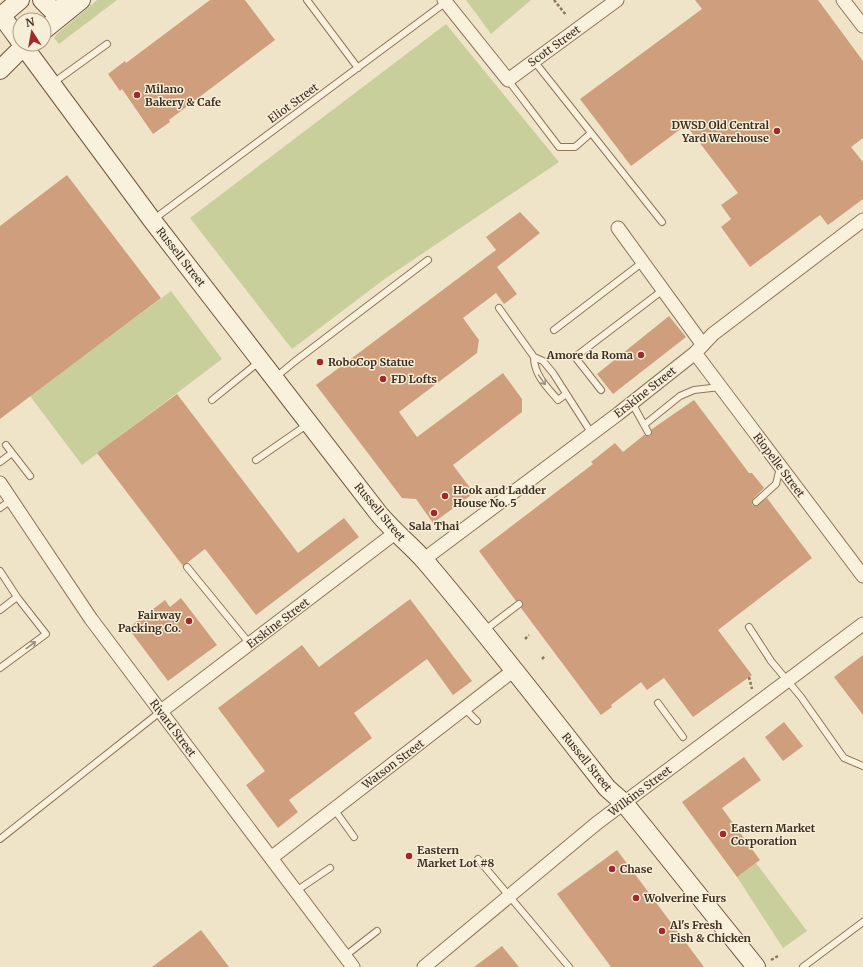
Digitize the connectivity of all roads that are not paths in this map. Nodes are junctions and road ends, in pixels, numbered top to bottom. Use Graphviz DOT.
graph roads {
  1 [pos="20,0"];
  2 [pos="42,0"];
  3 [pos="307,0"];
  4 [pos="617,0"];
  5 [pos="843,0"];
  6 [pos="445,1"];
  7 [pos="76,4"];
  8 [pos="0,15"];
  9 [pos="52,24"];
  10 [pos="863,26"];
  11 [pos="12,30"];
  12 [pos="107,44"];
  13 [pos="16,52"];
  14 [pos="29,52"];
  15 [pos="534,61"];
  16 [pos="358,68"];
  17 [pos="0,70"];
  18 [pos="508,80"];
  19 [pos="52,84"];
  20 [pos="591,133"];
  21 [pos="152,220"];
  22 [pos="863,220"];
  23 [pos="662,222"];
  24 [pos="618,228"];
  25 [pos="428,260"];
  26 [pos="643,262"];
  27 [pos="663,290"];
  28 [pos="499,308"];
  29 [pos="554,330"];
  30 [pos="699,349"];
  31 [pos="534,357"];
  32 [pos="261,360"];
  33 [pos="275,378"];
  34 [pos="720,387"];
  35 [pos="601,390"];
  36 [pos="566,394"];
  37 [pos="212,400"];
  38 [pos="632,403"];
  39 [pos="310,423"];
  40 [pos="644,425"];
  41 [pos="648,432"];
  42 [pos="592,434"];
  43 [pos="6,446"];
  44 [pos="12,453"];
  45 [pos="256,460"];
  46 [pos="0,462"];
  47 [pos="780,466"];
  48 [pos="30,476"];
  49 [pos="0,483"];
  50 [pos="11,500"];
  51 [pos="756,502"];
  52 [pos="0,508"];
  53 [pos="395,533"];
  54 [pos="424,560"];
  55 [pos="187,567"];
  56 [pos="0,571"];
  57 [pos="863,576"];
  58 [pos="18,597"];
  59 [pos="518,604"];
  60 [pos="0,610"];
  61 [pos="863,624"];
  62 [pos="749,627"];
  63 [pos="483,632"];
  64 [pos="250,644"];
  65 [pos="0,668"];
  66 [pos="514,670"];
  67 [pos="788,681"];
  68 [pos="658,703"];
  69 [pos="466,709"];
  70 [pos="160,712"];
  71 [pos="477,721"];
  72 [pos="683,737"];
  73 [pos="863,766"];
  74 [pos="624,803"];
  75 [pos="334,809"];
  76 [pos="354,837"];
  77 [pos="0,839"];
  78 [pos="270,858"];
  79 [pos="478,859"];
  80 [pos="330,868"];
  81 [pos="296,891"];
  82 [pos="509,895"];
  83 [pos="863,922"];
  84 [pos="377,931"];
  85 [pos="345,956"];
  86 [pos="763,964"];
  87 [pos="354,967"];
  88 [pos="424,967"];
  89 [pos="569,967"];
  90 [pos="802,967"];
  1 -- 8 [label="street"];
  2 -- 7 [label="street"];
  3 -- 16 [label="lane"];
  4 -- 15 [label="street, Scott Street"];
  5 -- 10 [label="street"];
  6 -- 16 [label="lane, Eliot Street"];
  6 -- 18 [label="street"];
  7 -- 9 [label="street"];
  8 -- 11 [label="street, Russell Street"];
  12 -- 19 [label="lane"];
  13 -- 17 [label="street"];
  14 -- 19 [label="street, Russell Street"];
  15 -- 18 [label="street, Scott Street"];
  15 -- 20 [label="lane"];
  16 -- 21 [label="lane, Eliot Street"];
  18 -- 20 [label="lane"];
  19 -- 21 [label="street, Russell Street"];
  20 -- 23 [label="lane"];
  21 -- 32 [label="street, Russell Street"];
  22 -- 30 [label="street, Erskine Street"];
  24 -- 26 [label="street, Riopelle Street"];
  25 -- 33 [label="lane"];
  26 -- 27 [label="street, Riopelle Street"];
  26 -- 29 [label="lane"];
  27 -- 30 [label="street, Riopelle Street"];
  27 -- 35 [label="lane"];
  28 -- 31 [label="lane"];
  30 -- 34 [label="street, Riopelle Street"];
  30 -- 38 [label="street, Erskine Street"];
  31 -- 36 [label="lane"];
  31 -- 36 [label="lane, one-way"];
  32 -- 33 [label="street, Russell Street"];
  32 -- 37 [label="lane"];
  33 -- 39 [label="street, Russell Street"];
  34 -- 40 [label="lane"];
  34 -- 47 [label="street, Riopelle Street"];
  36 -- 42 [label="lane"];
  38 -- 40 [label="lane"];
  38 -- 42 [label="street, Erskine Street"];
  39 -- 45 [label="lane"];
  39 -- 53 [label="street, Russell Street"];
  40 -- 41 [label="lane"];
  42 -- 54 [label="street, Erskine Street"];
  43 -- 44 [label="lane"];
  44 -- 46 [label="lane"];
  44 -- 48 [label="lane"];
  47 -- 51 [label="lane"];
  47 -- 57 [label="street, Riopelle Street"];
  49 -- 50 [label="street, Rivard Street"];
  50 -- 52 [label="lane"];
  50 -- 70 [label="street, Rivard Street"];
  53 -- 54 [label="street, Russell Street"];
  53 -- 64 [label="street, Erskine Street"];
  54 -- 63 [label="street, Russell Street"];
  55 -- 64 [label="lane"];
  56 -- 58 [label="lane"];
  58 -- 60 [label="lane"];
  65 -- 58 [label="lane, one-way"];
  59 -- 63 [label="lane"];
  61 -- 67 [label="street, Wilkins Street"];
  62 -- 67 [label="lane"];
  63 -- 66 [label="street, Russell Street"];
  64 -- 70 [label="street, Erskine Street"];
  66 -- 69 [label="street, Watson Street"];
  66 -- 74 [label="street, Russell Street"];
  67 -- 73 [label="lane"];
  67 -- 74 [label="street, Wilkins Street"];
  68 -- 72 [label="lane"];
  69 -- 71 [label="lane"];
  69 -- 75 [label="street, Watson Street"];
  70 -- 77 [label="lane"];
  70 -- 78 [label="street, Rivard Street"];
  74 -- 82 [label="street, Wilkins Street"];
  74 -- 86 [label="street, Russell Street"];
  75 -- 76 [label="lane"];
  75 -- 78 [label="street, Watson Street"];
  78 -- 81 [label="street, Rivard Street"];
  79 -- 82 [label="lane"];
  80 -- 81 [label="lane"];
  81 -- 85 [label="street, Rivard Street"];
  82 -- 88 [label="street, Wilkins Street"];
  82 -- 89 [label="lane"];
  83 -- 90 [label="lane"];
  84 -- 85 [label="lane"];
  85 -- 87 [label="street, Rivard Street"];
}
